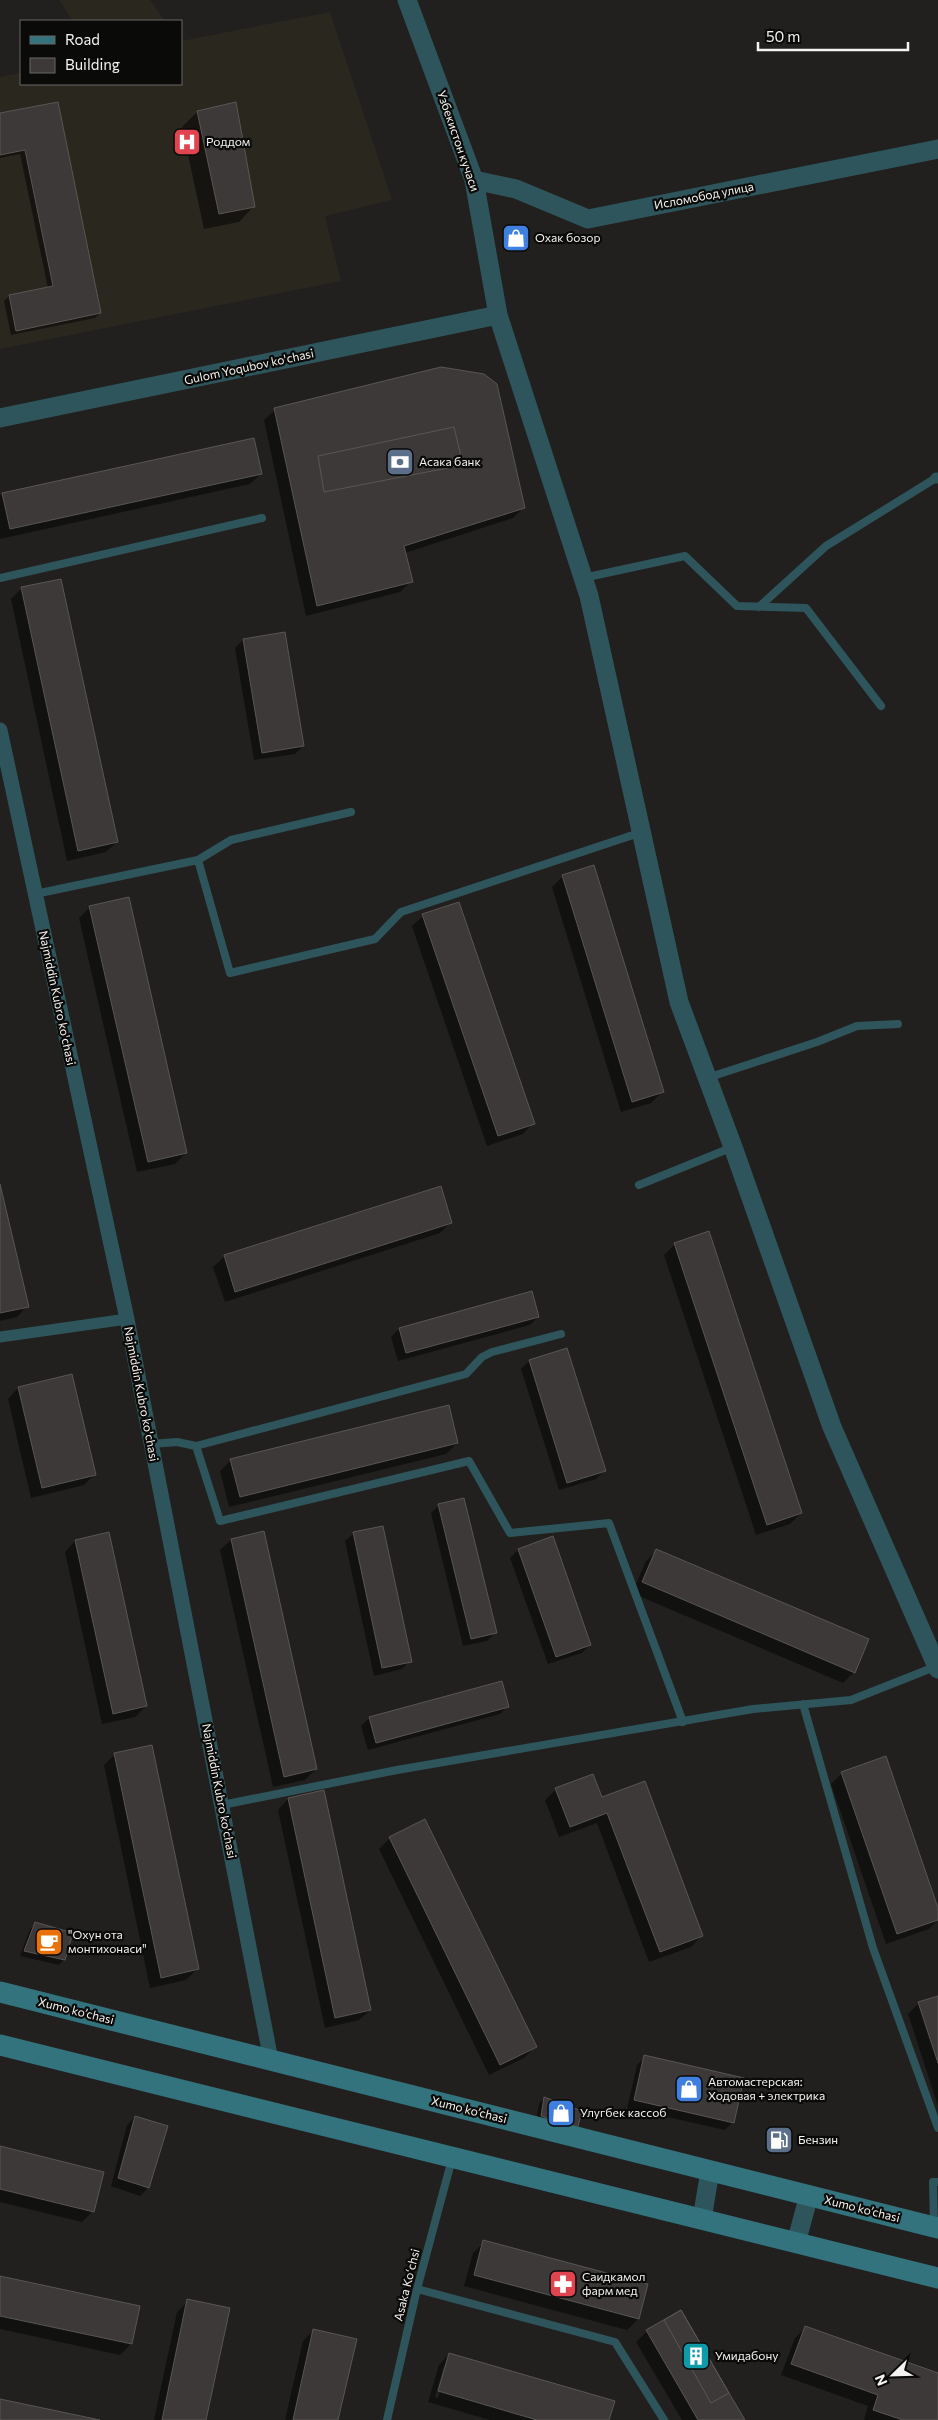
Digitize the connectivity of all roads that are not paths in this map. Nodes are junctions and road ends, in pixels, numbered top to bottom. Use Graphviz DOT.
graph roads {
  1 [pos="407,0"];
  2 [pos="938,149"];
  3 [pos="474,180"];
  4 [pos="498,315"];
  5 [pos="0,418"];
  6 [pos="937,478"];
  7 [pos="262,518"];
  8 [pos="0,578"];
  9 [pos="584,578"];
  10 [pos="759,607"];
  11 [pos="882,706"];
  12 [pos="0,730"];
  13 [pos="351,812"];
  14 [pos="642,832"];
  15 [pos="198,860"];
  16 [pos="35,894"];
  17 [pos="898,1024"];
  18 [pos="707,1078"];
  19 [pos="733,1147"];
  20 [pos="639,1185"];
  21 [pos="126,1319"];
  22 [pos="561,1334"];
  23 [pos="0,1337"];
  24 [pos="151,1444"];
  25 [pos="196,1446"];
  26 [pos="937,1667"];
  27 [pos="803,1704"];
  28 [pos="683,1722"];
  29 [pos="222,1805"];
  30 [pos="0,1992"];
  31 [pos="0,2045"];
  32 [pos="272,2060"];
  33 [pos="938,2128"];
  34 [pos="452,2157"];
  35 [pos="710,2171"];
  36 [pos="938,2182"];
  37 [pos="809,2195"];
  38 [pos="702,2219"];
  39 [pos="936,2227"];
  40 [pos="796,2243"];
  41 [pos="938,2278"];
  42 [pos="417,2289"];
  43 [pos="387,2420"];
  44 [pos="664,2420"];
  1 -- 3 [label="street, Узбекистон кучаси"];
  2 -- 3 [label="street, Исломобод улица"];
  3 -- 4 [label="street, Узбекистон кучаси"];
  4 -- 5 [label="street, Gulom Yoqubov ko'chasi"];
  4 -- 9 [label="street, Узбекистон кучаси"];
  6 -- 10 [label="lane"];
  7 -- 8 [label="lane"];
  9 -- 10 [label="lane"];
  9 -- 14 [label="street, Узбекистон кучаси"];
  10 -- 11 [label="lane"];
  12 -- 16 [label="street, Najmiddin Kubro ko'chasi"];
  13 -- 15 [label="lane"];
  14 -- 15 [label="lane"];
  14 -- 18 [label="street, Узбекистон кучаси"];
  15 -- 16 [label="lane"];
  16 -- 21 [label="street, Najmiddin Kubro ko'chasi"];
  17 -- 18 [label="lane"];
  18 -- 19 [label="street, Узбекистон кучаси"];
  19 -- 20 [label="lane"];
  19 -- 26 [label="street, Узбекистон кучаси"];
  21 -- 23 [label="street"];
  21 -- 24 [label="street, Najmiddin Kubro ko'chasi"];
  22 -- 25 [label="lane"];
  24 -- 25 [label="lane"];
  24 -- 29 [label="street, Najmiddin Kubro ko'chasi"];
  25 -- 28 [label="lane"];
  26 -- 27 [label="lane"];
  27 -- 28 [label="lane"];
  27 -- 33 [label="lane"];
  28 -- 29 [label="lane"];
  29 -- 32 [label="street, Najmiddin Kubro ko'chasi"];
  30 -- 32 [label="main road, Xumo ko’chasi"];
  31 -- 34 [label="main road"];
  32 -- 35 [label="main road, Xumo ko’chasi"];
  34 -- 38 [label="main road"];
  34 -- 42 [label="lane, Asaka Koʻchsi"];
  35 -- 37 [label="main road, Xumo ko’chasi"];
  35 -- 38 [label="street"];
  36 -- 39 [label="lane"];
  37 -- 39 [label="main road, Xumo ko’chasi"];
  37 -- 40 [label="street"];
  38 -- 40 [label="main road"];
  40 -- 41 [label="main road"];
  42 -- 43 [label="lane, Asaka Koʻchsi"];
  42 -- 44 [label="lane"];
}
